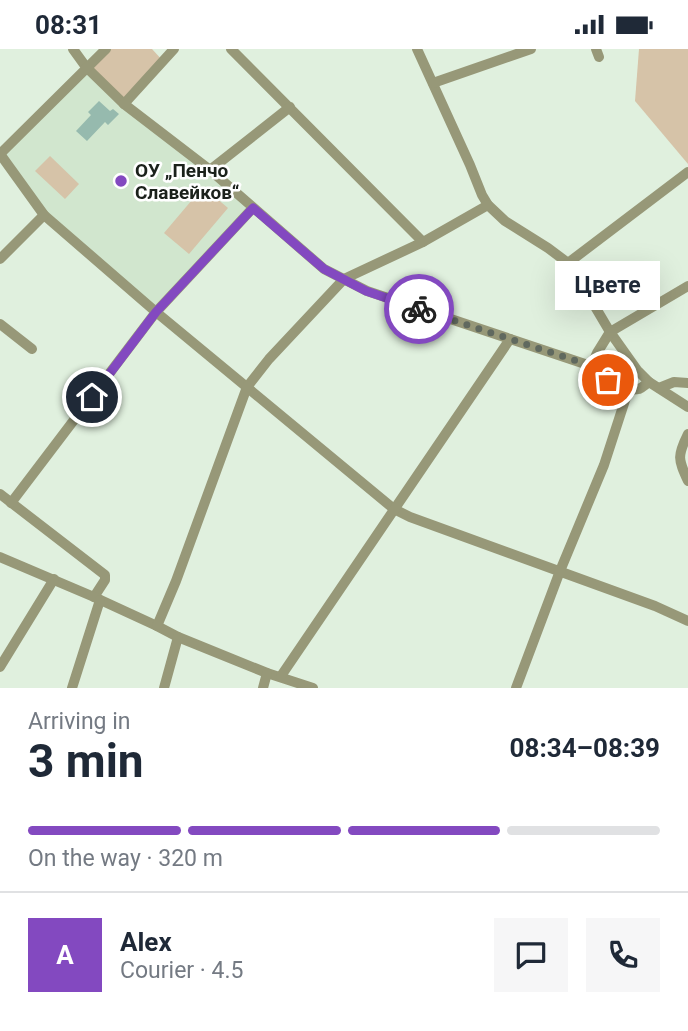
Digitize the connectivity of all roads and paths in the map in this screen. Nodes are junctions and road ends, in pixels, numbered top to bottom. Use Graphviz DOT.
graph roads {
  1 [pos="73,49"];
  2 [pos="106,49"];
  3 [pos="174,49"];
  4 [pos="231,49"];
  5 [pos="417,49"];
  6 [pos="531,49"];
  7 [pos="86,67"];
  8 [pos="433,83"];
  9 [pos="124,104"];
  10 [pos="290,107"];
  11 [pos="0,154"];
  12 [pos="210,170"];
  13 [pos="688,172"];
  14 [pos="488,205"];
  15 [pos="253,208"];
  16 [pos="44,215"];
  17 [pos="423,242"];
  18 [pos="0,259"];
  19 [pos="568,263"];
  20 [pos="344,279"];
  21 [pos="688,286"];
  22 [pos="156,312"];
  23 [pos="0,324"];
  24 [pos="610,332"];
  25 [pos="510,339"];
  26 [pos="32,349"];
  27 [pos="592,366"];
  28 [pos="649,382"];
  29 [pos="688,383"];
  30 [pos="247,387"];
  31 [pos="629,388"];
  32 [pos="659,388"];
  33 [pos="688,407"];
  34 [pos="688,434"];
  35 [pos="688,481"];
  36 [pos="0,494"];
  37 [pos="11,503"];
  38 [pos="394,509"];
  39 [pos="0,557"];
  40 [pos="560,571"];
  41 [pos="54,579"];
  42 [pos="97,599"];
  43 [pos="688,621"];
  44 [pos="157,626"];
  45 [pos="178,637"];
  46 [pos="0,667"];
  47 [pos="267,673"];
  48 [pos="281,676"];
  49 [pos="72,688"];
  50 [pos="164,688"];
  51 [pos="263,688"];
  52 [pos="313,688"];
  53 [pos="516,688"];
  1 -- 7 [label="street"];
  2 -- 7 [label="street"];
  3 -- 9 [label="street"];
  4 -- 10 [label="street"];
  5 -- 8 [label="street"];
  6 -- 8 [label="street"];
  7 -- 9 [label="street"];
  7 -- 11 [label="street"];
  8 -- 14 [label="street"];
  9 -- 12 [label="street"];
  10 -- 12 [label="street"];
  10 -- 17 [label="street"];
  11 -- 16 [label="street"];
  12 -- 15 [label="street"];
  13 -- 19 [label="street"];
  14 -- 17 [label="street"];
  14 -- 19 [label="street"];
  15 -- 20 [label="street"];
  15 -- 22 [label="street"];
  16 -- 18 [label="street"];
  16 -- 22 [label="street"];
  17 -- 20 [label="street"];
  19 -- 24 [label="street"];
  20 -- 25 [label="street"];
  20 -- 30 [label="street"];
  21 -- 24 [label="street"];
  22 -- 30 [label="street"];
  22 -- 37 [label="street"];
  23 -- 26 [label="street"];
  24 -- 27 [label="street"];
  24 -- 28 [label="street"];
  25 -- 27 [label="street"];
  25 -- 38 [label="street"];
  27 -- 31 [label="street"];
  28 -- 31 [label="street"];
  28 -- 32 [label="street"];
  29 -- 32 [label="street"];
  30 -- 38 [label="street"];
  30 -- 44 [label="street"];
  31 -- 40 [label="street"];
  32 -- 33 [label="street"];
  34 -- 35 [label="street"];
  36 -- 37 [label="street"];
  37 -- 42 [label="street"];
  38 -- 40 [label="street"];
  38 -- 48 [label="street"];
  39 -- 41 [label="street"];
  40 -- 43 [label="street"];
  40 -- 53 [label="street"];
  41 -- 42 [label="street"];
  41 -- 46 [label="street"];
  42 -- 44 [label="street"];
  42 -- 49 [label="street"];
  44 -- 45 [label="street"];
  45 -- 47 [label="street"];
  45 -- 50 [label="street"];
  47 -- 48 [label="street"];
  47 -- 51 [label="street"];
  48 -- 52 [label="street"];
}
